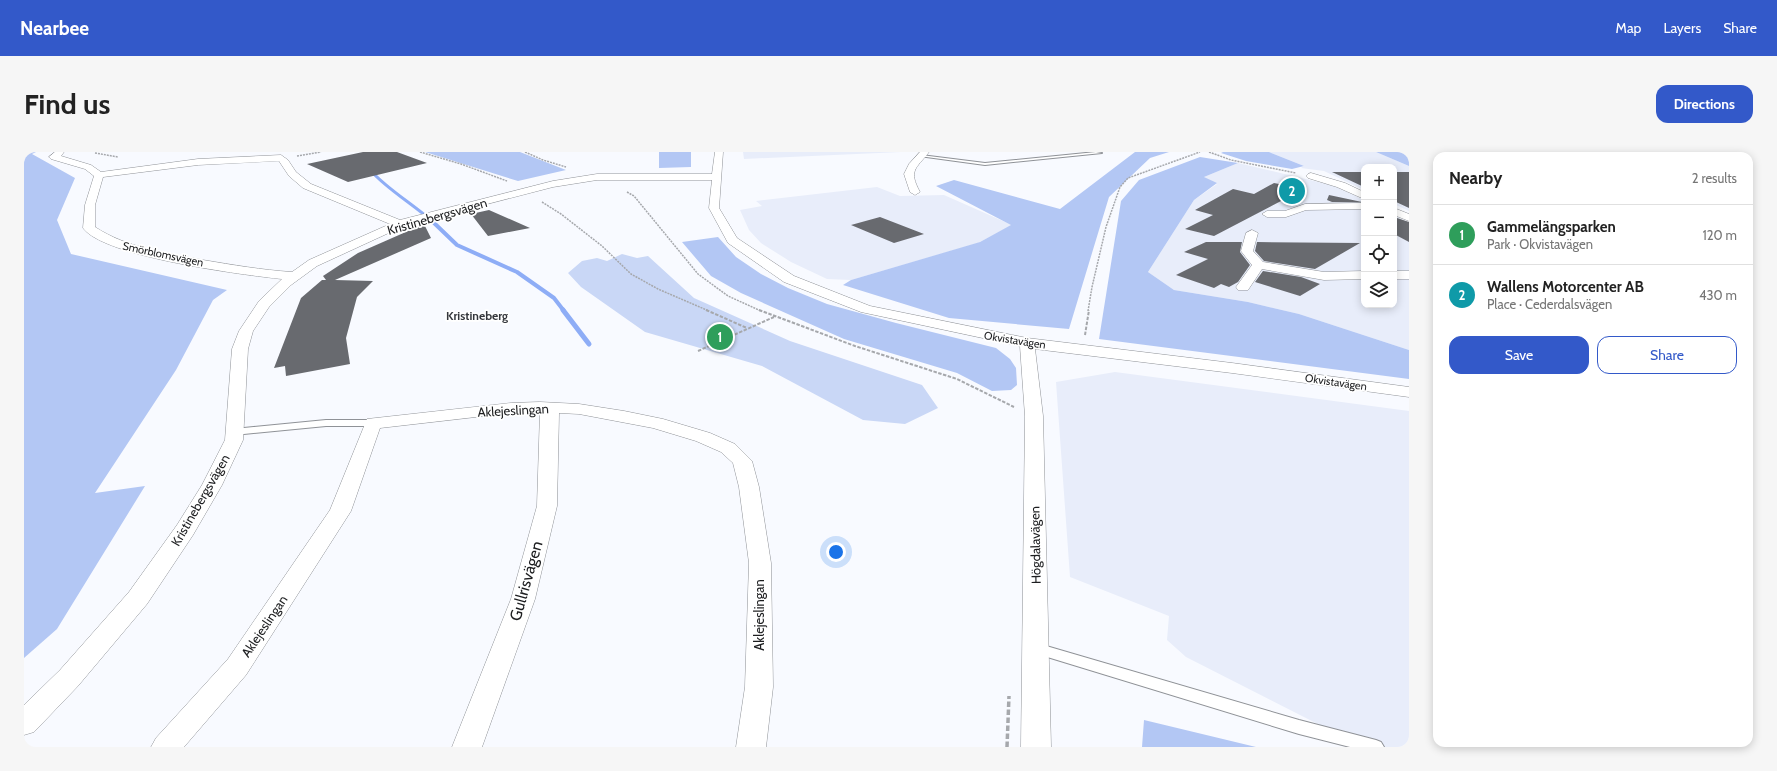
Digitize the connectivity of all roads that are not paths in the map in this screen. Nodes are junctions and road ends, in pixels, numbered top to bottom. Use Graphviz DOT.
graph roads {
  1 [pos="60,152"];
  2 [pos="720,152"];
  3 [pos="1100,153"];
  4 [pos="923,154"];
  5 [pos="99,176"];
  6 [pos="718,176"];
  7 [pos="1311,176"];
  8 [pos="915,192"];
  9 [pos="1361,195"];
  10 [pos="1361,206"];
  11 [pos="1397,212"];
  12 [pos="1267,214"];
  13 [pos="1409,218"];
  14 [pos="400,224"];
  15 [pos="1252,233"];
  16 [pos="1259,265"];
  17 [pos="1409,274"];
  18 [pos="1361,275"];
  19 [pos="1397,275"];
  20 [pos="295,276"];
  21 [pos="1243,287"];
  22 [pos="1027,343"];
  23 [pos="1409,392"];
  24 [pos="550,408"];
  25 [pos="373,423"];
  26 [pos="234,432"];
  27 [pos="1036,648"];
  28 [pos="24,723"];
  29 [pos="166,747"];
  30 [pos="467,747"];
  31 [pos="751,747"];
  32 [pos="1036,747"];
  33 [pos="1376,747"];
  1 -- 5 [label="street"];
  2 -- 6 [label="street, Okvistavägen"];
  3 -- 4 [label="lane"];
  4 -- 8 [label="street"];
  5 -- 14 [label="street"];
  5 -- 20 [label="street, Smörblomsvägen"];
  6 -- 14 [label="street, Kristinebergsvägen"];
  6 -- 22 [label="street, Okvistavägen"];
  7 -- 9 [label="street"];
  10 -- 12 [label="street"];
  11 -- 13 [label="street"];
  14 -- 20 [label="street, Kristinebergsvägen"];
  15 -- 16 [label="street"];
  16 -- 18 [label="street"];
  16 -- 21 [label="street"];
  17 -- 19 [label="street"];
  20 -- 26 [label="street, Kristinebergsvägen"];
  22 -- 23 [label="street, Okvistavägen"];
  22 -- 27 [label="street, Högdalavägen"];
  24 -- 25 [label="street, Aklejeslingan"];
  24 -- 30 [label="street, Gullrisvägen"];
  24 -- 31 [label="street, Aklejeslingan"];
  25 -- 26 [label="lane"];
  25 -- 29 [label="street, Aklejeslingan"];
  26 -- 28 [label="street, Kristinebergsvägen"];
  27 -- 32 [label="street, Högdalavägen"];
  27 -- 33 [label="lane"];
}
